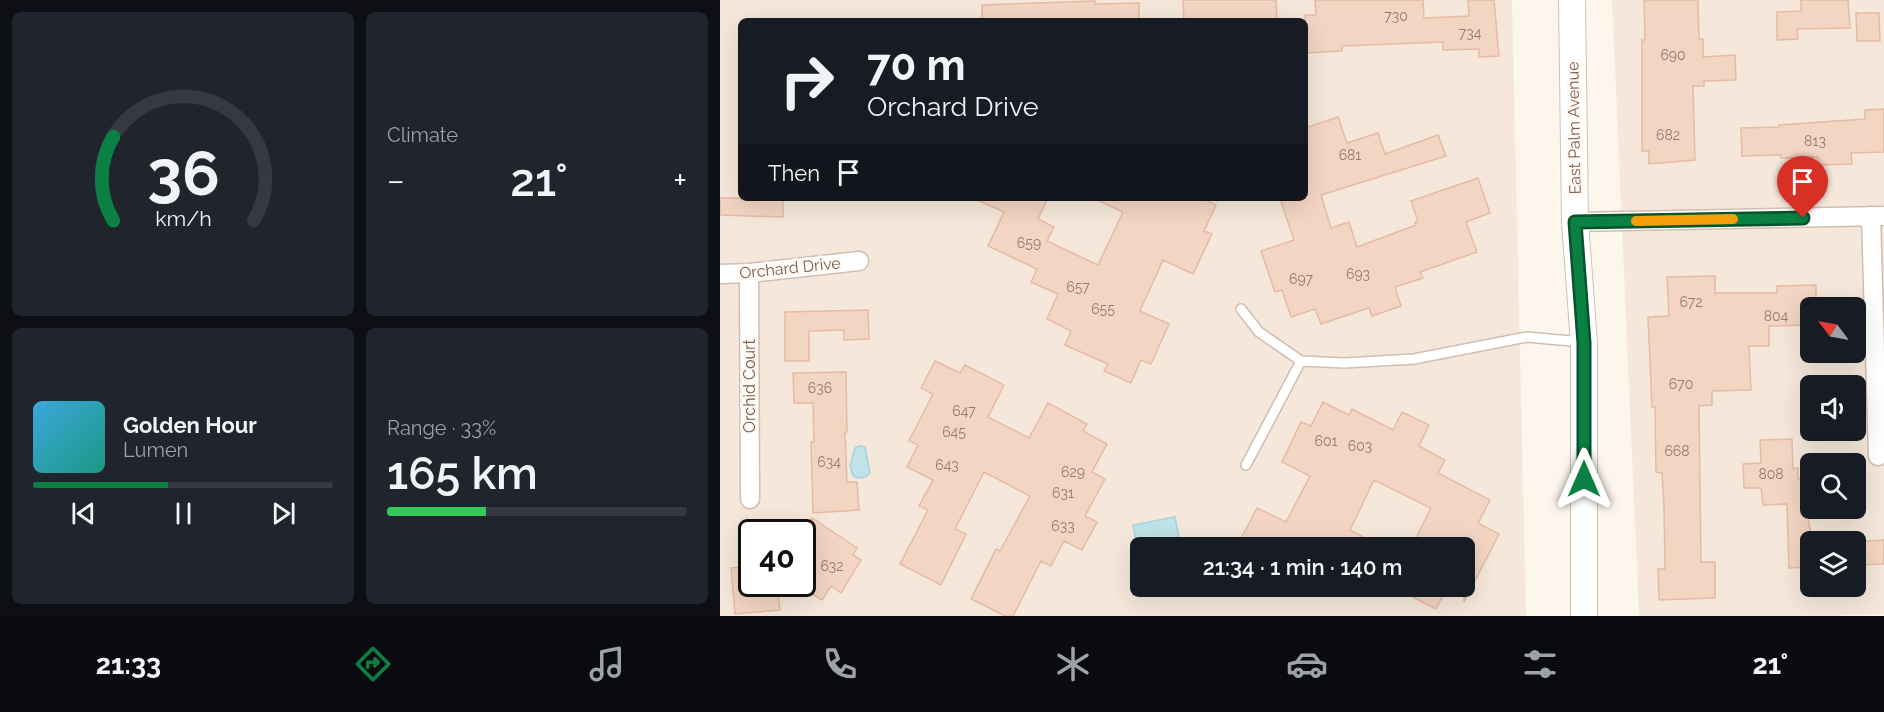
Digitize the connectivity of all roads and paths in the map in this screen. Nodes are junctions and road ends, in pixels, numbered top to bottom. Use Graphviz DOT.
graph roads {
  1 [pos="1572,0"];
  2 [pos="1878,216"];
  3 [pos="1575,222"];
  4 [pos="859,261"];
  5 [pos="749,273"];
  6 [pos="720,274"];
  7 [pos="1240,309"];
  8 [pos="1584,343"];
  9 [pos="1301,361"];
  10 [pos="1878,456"];
  11 [pos="1246,465"];
  12 [pos="750,498"];
  13 [pos="1584,616"];
  1 -- 3 [label="street, East Palm Avenue"];
  2 -- 3 [label="street"];
  2 -- 10 [label="street"];
  3 -- 8 [label="street, East Palm Avenue"];
  4 -- 5 [label="street, Orchard Drive"];
  5 -- 6 [label="street, Orchard Drive"];
  5 -- 12 [label="street, Orchid Court"];
  7 -- 9 [label="lane"];
  8 -- 9 [label="lane"];
  8 -- 13 [label="street, East Palm Avenue"];
  9 -- 11 [label="lane"];
}
